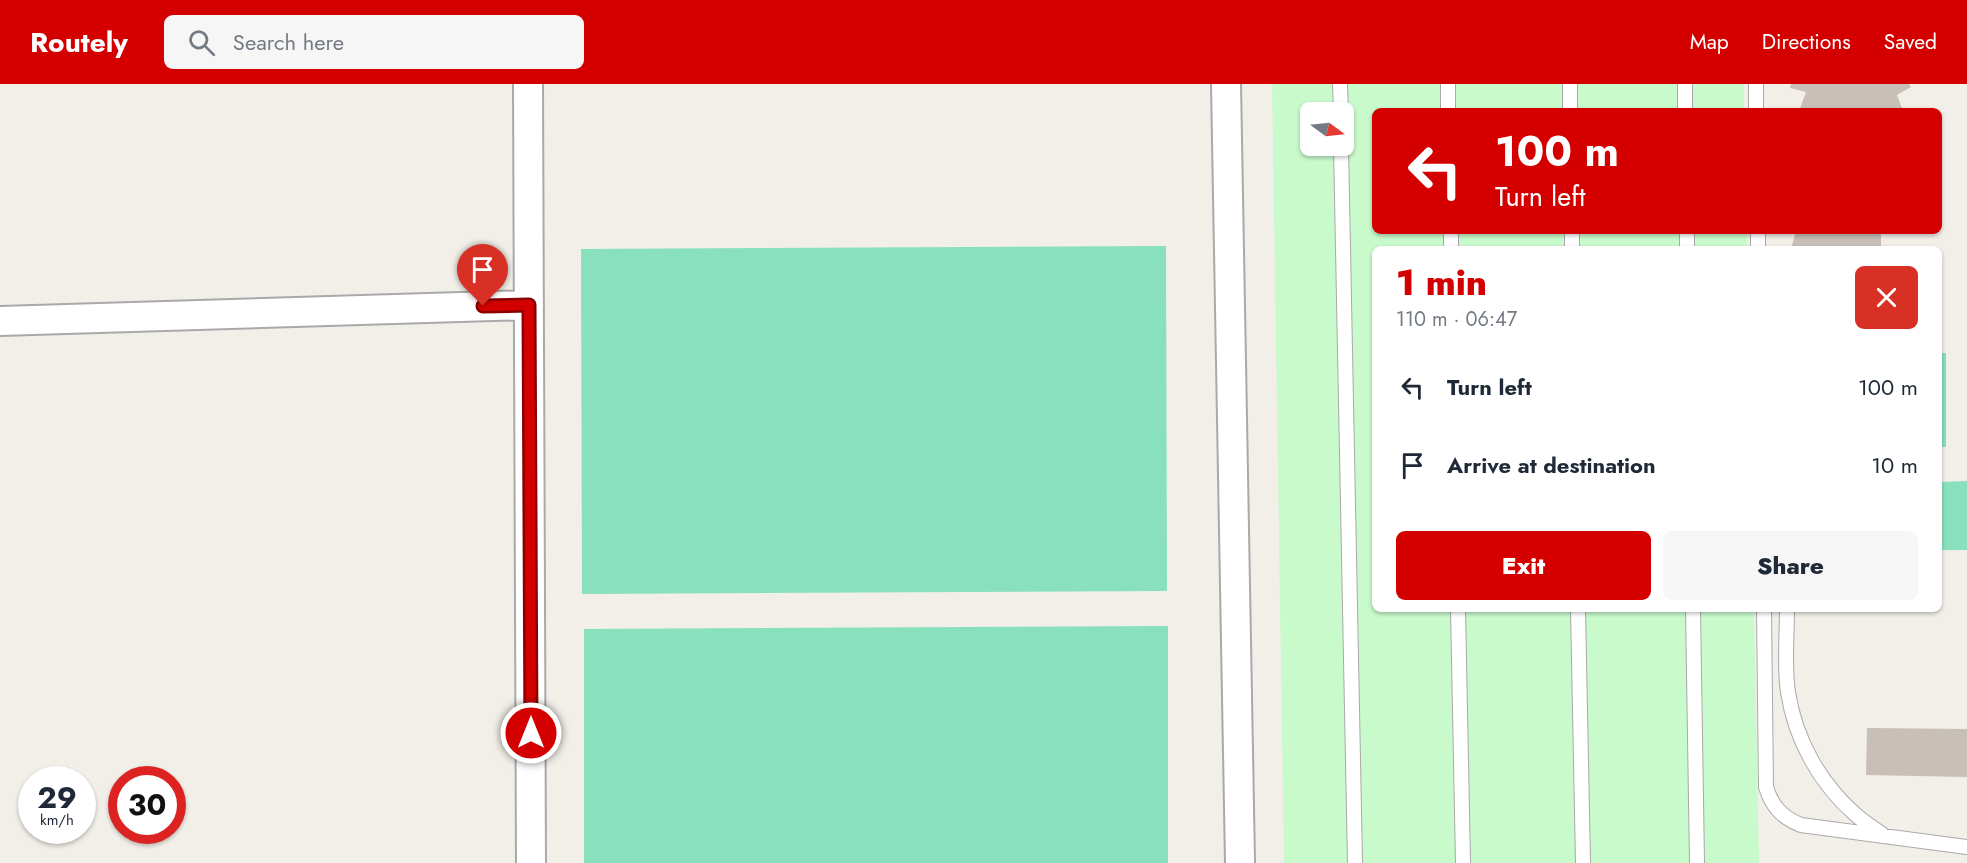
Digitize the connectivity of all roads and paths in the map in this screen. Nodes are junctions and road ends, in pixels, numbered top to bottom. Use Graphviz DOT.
graph roads {
  1 [pos="528,84"];
  2 [pos="1226,84"];
  3 [pos="1340,84"];
  4 [pos="1448,84"];
  5 [pos="1570,84"];
  6 [pos="1685,84"];
  7 [pos="1756,84"];
  8 [pos="1341,102"];
  9 [pos="1448,108"];
  10 [pos="1570,108"];
  11 [pos="1685,108"];
  12 [pos="1756,108"];
  13 [pos="1341,156"];
  14 [pos="529,305"];
  15 [pos="0,321"];
  16 [pos="1458,612"];
  17 [pos="1578,612"];
  18 [pos="1693,612"];
  19 [pos="1764,612"];
  20 [pos="1787,612"];
  21 [pos="1885,837"];
  22 [pos="1967,847"];
  23 [pos="531,863"];
  24 [pos="1240,863"];
  25 [pos="1355,863"];
  26 [pos="1462,863"];
  27 [pos="1583,863"];
  28 [pos="1697,863"];
  1 -- 14 [label="street"];
  2 -- 24 [label="street"];
  3 -- 8 [label="lane"];
  4 -- 9 [label="lane"];
  5 -- 10 [label="lane"];
  6 -- 11 [label="lane"];
  7 -- 12 [label="lane"];
  13 -- 25 [label="lane"];
  14 -- 15 [label="street"];
  14 -- 23 [label="street"];
  16 -- 26 [label="lane"];
  17 -- 27 [label="lane"];
  18 -- 28 [label="lane"];
  19 -- 21 [label="lane"];
  20 -- 21 [label="lane"];
  21 -- 22 [label="lane"];
}
